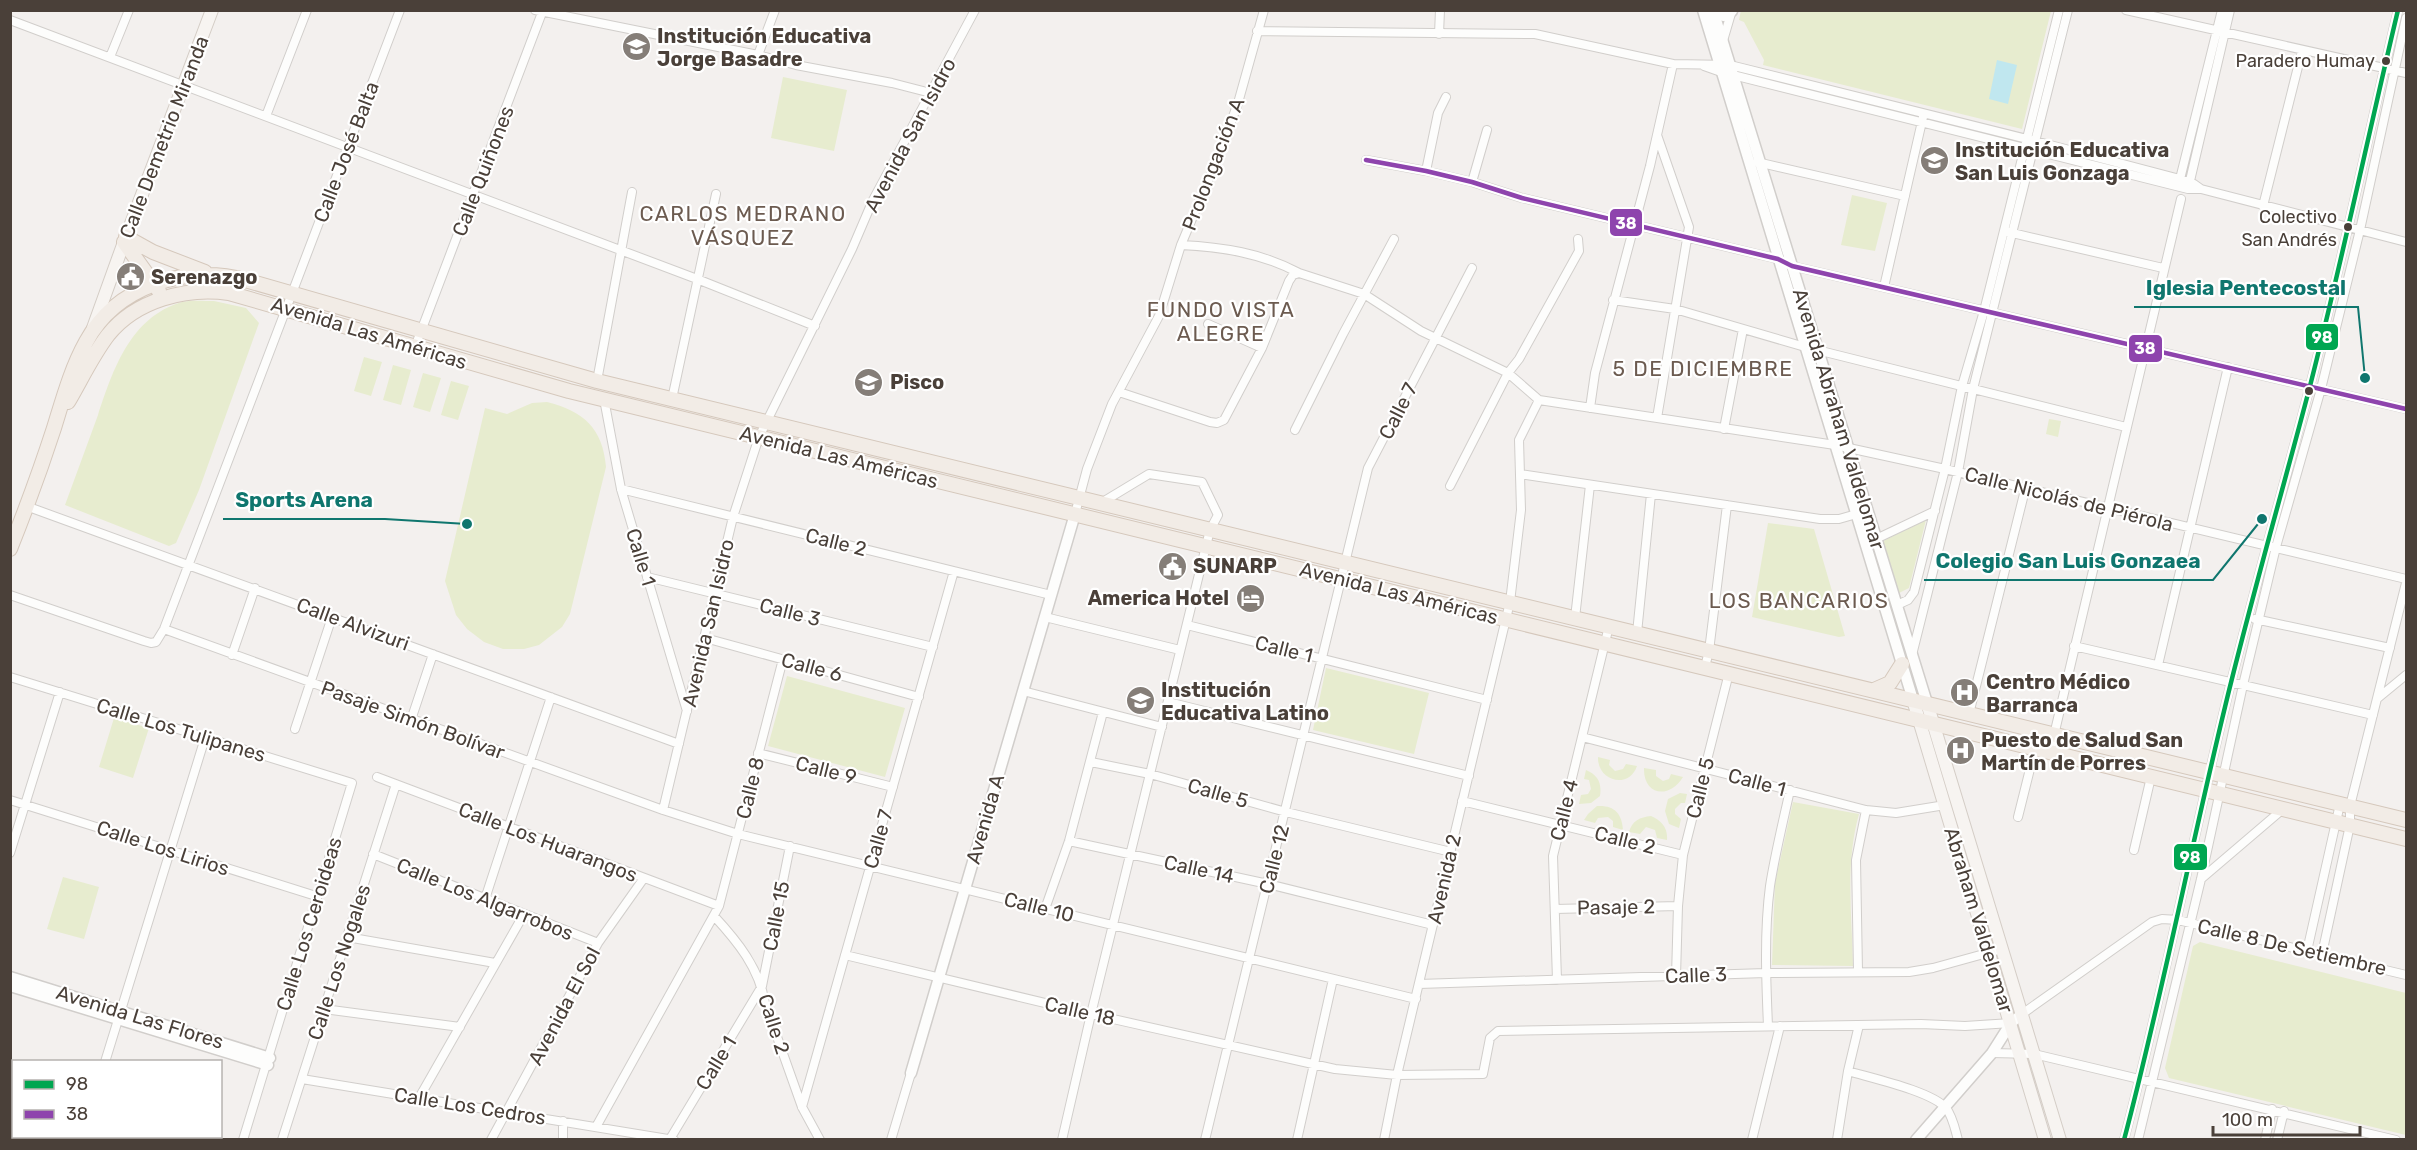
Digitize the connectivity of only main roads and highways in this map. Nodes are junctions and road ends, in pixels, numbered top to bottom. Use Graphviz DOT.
graph roads {
  1 [pos="212,10"];
  2 [pos="125,239"];
  3 [pos="210,274"];
  4 [pos="155,284"];
  5 [pos="163,299"];
  6 [pos="92,332"];
  7 [pos="54,428"];
  8 [pos="1254,540"];
  9 [pos="10,549"];
  10 [pos="1317,555"];
  11 [pos="1251,557"];
  12 [pos="1312,572"];
  13 [pos="1907,660"];
  14 [pos="1874,690"];
  15 [pos="1913,700"];
  16 [pos="1927,704"];
  17 [pos="1919,721"];
  18 [pos="1933,724"];
  19 [pos="2406,820"];
  20 [pos="2406,839"];
  21 [pos="1966,853"];
  22 [pos="1996,950"];
  23 [pos="2045,1140"];
  24 [pos="2060,1140"];
  1 -- 2 [label="main road, Calle Demetrio Miranda"];
  2 -- 3 [label="main road"];
  2 -- 4 [label="main road"];
  2 -- 6 [label="main road, Calle Demetrio Miranda"];
  3 -- 4 [label="main road, Avenida Las Américas"];
  3 -- 8 [label="main road, Avenida Las Américas"];
  4 -- 5 [label="main road"];
  4 -- 6 [label="main road, Avenida Las Américas"];
  5 -- 7 [label="main road, Avenida Las Américas"];
  5 -- 11 [label="main road, Avenida Las Américas"];
  6 -- 7 [label="main road, Avenida Las Américas"];
  7 -- 9 [label="main road"];
  8 -- 10 [label="main road, Avenida Las Américas"];
  8 -- 11 [label="main road"];
  10 -- 12 [label="main road"];
  10 -- 14 [label="main road, Avenida Las Américas"];
  11 -- 12 [label="main road, Avenida Las Américas"];
  12 -- 17 [label="main road, Avenida Las Américas"];
  13 -- 14 [label="main road"];
  14 -- 15 [label="main road, Avenida Las Américas"];
  15 -- 16 [label="main road, Avenida Las Américas"];
  15 -- 17 [label="main road, Abraham Valdelomar"];
  16 -- 18 [label="main road, Avenida Abraham Valdelomar"];
  16 -- 19 [label="main road, Avenida Las Américas"];
  17 -- 18 [label="main road, Avenida Las Américas"];
  17 -- 21 [label="main road, Abraham Valdelomar"];
  18 -- 20 [label="main road, Avenida Las Américas"];
  18 -- 21 [label="main road, Abraham Valdelomar"];
  21 -- 22 [label="main road, Abraham Valdelomar"];
  22 -- 23 [label="main road, Abraham Valdelomar"];
  22 -- 24 [label="main road, Abraham Valdelomar"];
}
